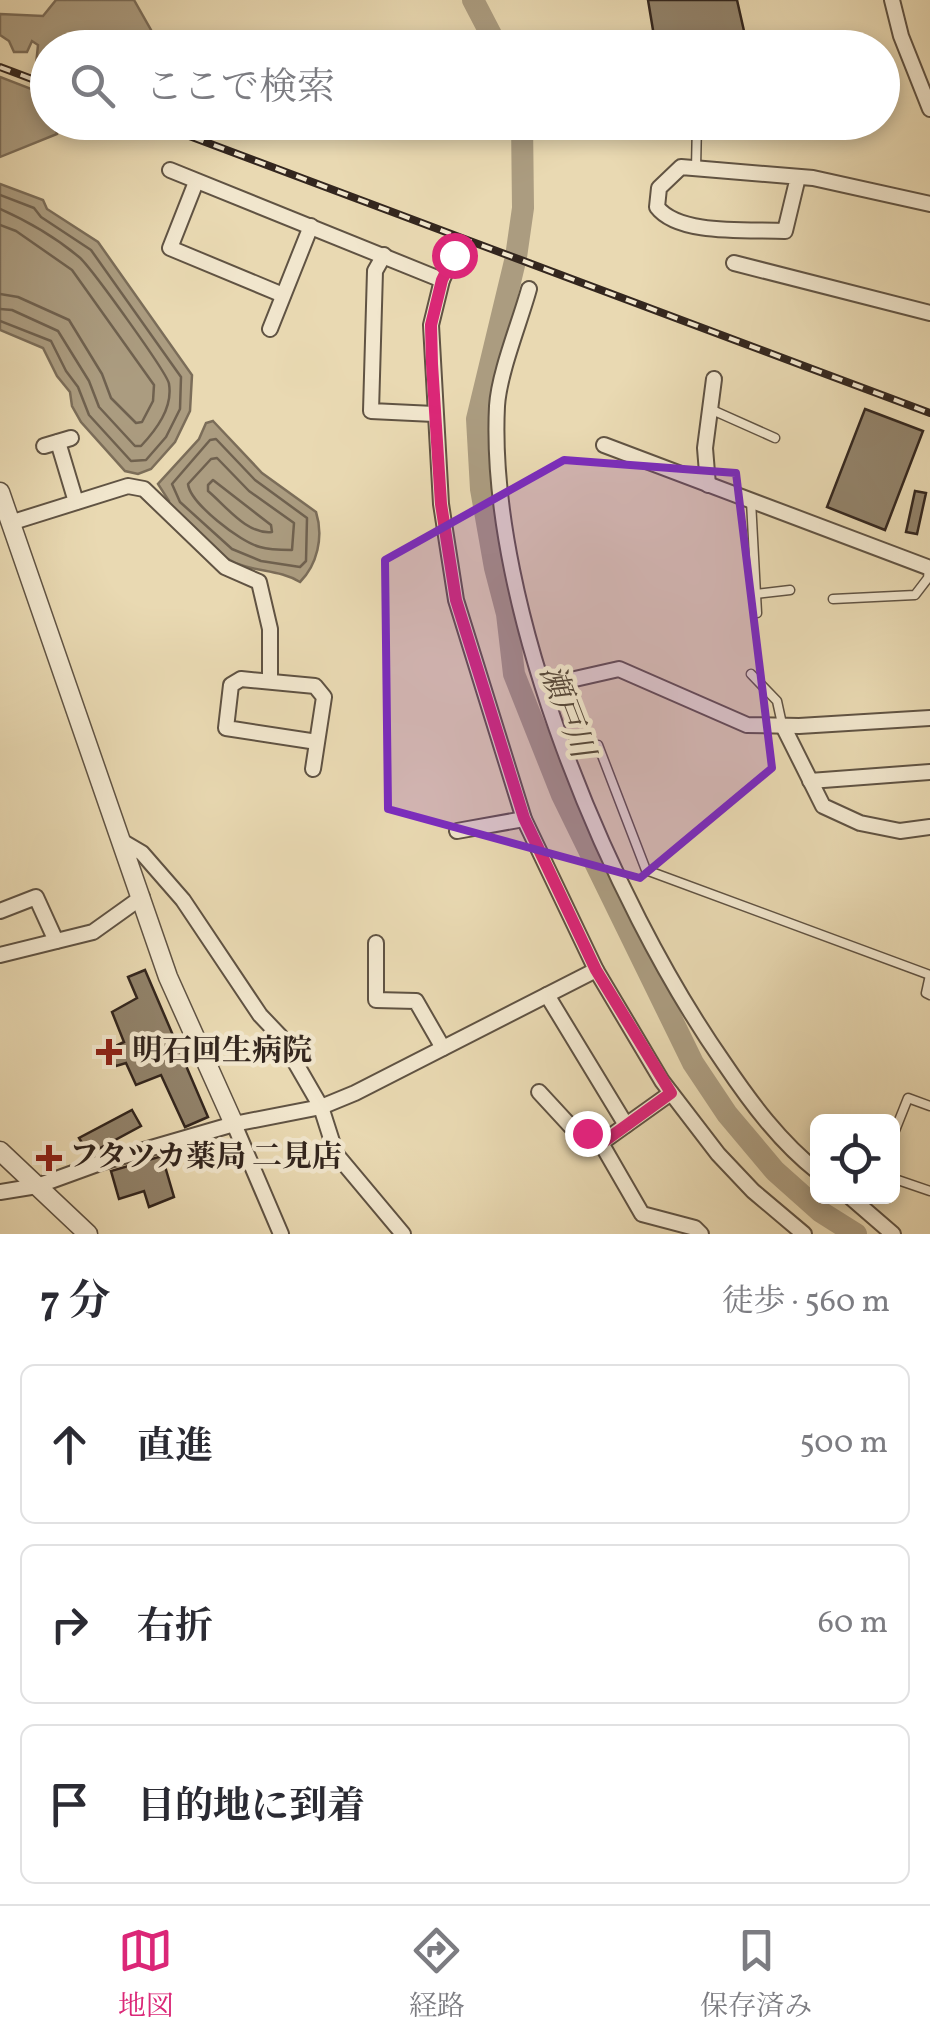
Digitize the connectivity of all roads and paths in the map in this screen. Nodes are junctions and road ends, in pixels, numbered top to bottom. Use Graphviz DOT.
graph roads {
  1 [pos="892,0"];
  2 [pos="900,30"];
  3 [pos="900,32"];
  4 [pos="929,105"];
  5 [pos="697,140"];
  6 [pos="696,168"];
  7 [pos="170,170"];
  8 [pos="798,176"];
  9 [pos="196,182"];
  10 [pos="930,204"];
  11 [pos="311,226"];
  12 [pos="384,255"];
  13 [pos="454,255"];
  14 [pos="734,264"];
  15 [pos="442,280"];
  16 [pos="529,289"];
  17 [pos="283,295"];
  18 [pos="930,313"];
  19 [pos="270,330"];
  20 [pos="714,379"];
  21 [pos="710,408"];
  22 [pos="434,414"];
  23 [pos="775,438"];
  24 [pos="58,442"];
  25 [pos="604,445"];
  26 [pos="708,484"];
  27 [pos="0,492"];
  28 [pos="752,501"];
  29 [pos="76,502"];
  30 [pos="10,523"];
  31 [pos="930,566"];
  32 [pos="790,590"];
  33 [pos="756,594"];
  34 [pos="833,598"];
  35 [pos="756,612"];
  36 [pos="751,674"];
  37 [pos="270,681"];
  38 [pos="544,686"];
  39 [pos="930,718"];
  40 [pos="782,726"];
  41 [pos="317,742"];
  42 [pos="598,745"];
  43 [pos="313,768"];
  44 [pos="930,772"];
  45 [pos="810,781"];
  46 [pos="524,818"];
  47 [pos="930,827"];
  48 [pos="457,831"];
  49 [pos="124,843"];
  50 [pos="142,897"];
  51 [pos="1,907"];
  52 [pos="56,941"];
  53 [pos="376,943"];
  54 [pos="0,955"];
  55 [pos="596,970"];
  56 [pos="930,975"];
  57 [pos="547,995"];
  58 [pos="930,995"];
  59 [pos="443,1048"];
  60 [pos="539,1092"];
  61 [pos="671,1093"];
  62 [pos="930,1106"];
  63 [pos="321,1107"];
  64 [pos="900,1118"];
  65 [pos="234,1124"];
  66 [pos="626,1125"];
  67 [pos="602,1143"];
  68 [pos="0,1151"];
  69 [pos="810,1164"];
  70 [pos="900,1181"];
  71 [pos="37,1186"];
  72 [pos="930,1190"];
  73 [pos="0,1192"];
  74 [pos="859,1204"];
  75 [pos="88,1234"];
  76 [pos="281,1234"];
  77 [pos="402,1234"];
  78 [pos="701,1234"];
  79 [pos="804,1234"];
  80 [pos="893,1234"];
  1 -- 2 [label="street"];
  3 -- 4 [label="street"];
  5 -- 6 [label="lane"];
  6 -- 8 [label="street"];
  6 -- 8 [label="street"];
  7 -- 9 [label="street"];
  8 -- 10 [label="street"];
  9 -- 11 [label="street"];
  9 -- 17 [label="street"];
  11 -- 12 [label="street"];
  11 -- 17 [label="street"];
  12 -- 15 [label="street"];
  12 -- 22 [label="street"];
  13 -- 15 [label="street"];
  14 -- 18 [label="street"];
  15 -- 22 [label="street"];
  16 -- 38 [label="street"];
  17 -- 19 [label="street"];
  20 -- 21 [label="street"];
  21 -- 23 [label="lane"];
  21 -- 26 [label="street"];
  22 -- 46 [label="street"];
  24 -- 29 [label="street"];
  25 -- 26 [label="street"];
  26 -- 28 [label="street"];
  27 -- 30 [label="street"];
  28 -- 31 [label="street"];
  28 -- 33 [label="lane"];
  29 -- 30 [label="street"];
  29 -- 37 [label="street"];
  30 -- 49 [label="street"];
  31 -- 34 [label="lane"];
  32 -- 33 [label="lane"];
  33 -- 35 [label="lane"];
  36 -- 40 [label="lane"];
  37 -- 41 [label="street"];
  37 -- 41 [label="street"];
  38 -- 40 [label="street"];
  38 -- 69 [label="street"];
  39 -- 40 [label="street"];
  40 -- 45 [label="street"];
  41 -- 43 [label="street"];
  42 -- 56 [label="lane"];
  44 -- 45 [label="street"];
  45 -- 47 [label="street"];
  46 -- 48 [label="street"];
  46 -- 55 [label="street"];
  49 -- 50 [label="street"];
  49 -- 63 [label="street"];
  50 -- 52 [label="street"];
  50 -- 65 [label="street"];
  51 -- 52 [label="street"];
  52 -- 54 [label="street"];
  53 -- 59 [label="street"];
  55 -- 57 [label="street"];
  55 -- 61 [label="street"];
  56 -- 58 [label="lane"];
  57 -- 59 [label="street"];
  57 -- 66 [label="street"];
  59 -- 63 [label="street"];
  60 -- 67 [label="street"];
  61 -- 66 [label="street"];
  61 -- 79 [label="street"];
  62 -- 64 [label="lane"];
  63 -- 65 [label="street"];
  63 -- 77 [label="street"];
  65 -- 71 [label="street"];
  65 -- 76 [label="street"];
  66 -- 67 [label="street"];
  67 -- 78 [label="street"];
  68 -- 71 [label="street"];
  70 -- 72 [label="lane"];
  71 -- 73 [label="street"];
  71 -- 75 [label="street"];
  74 -- 80 [label="street"];
}
